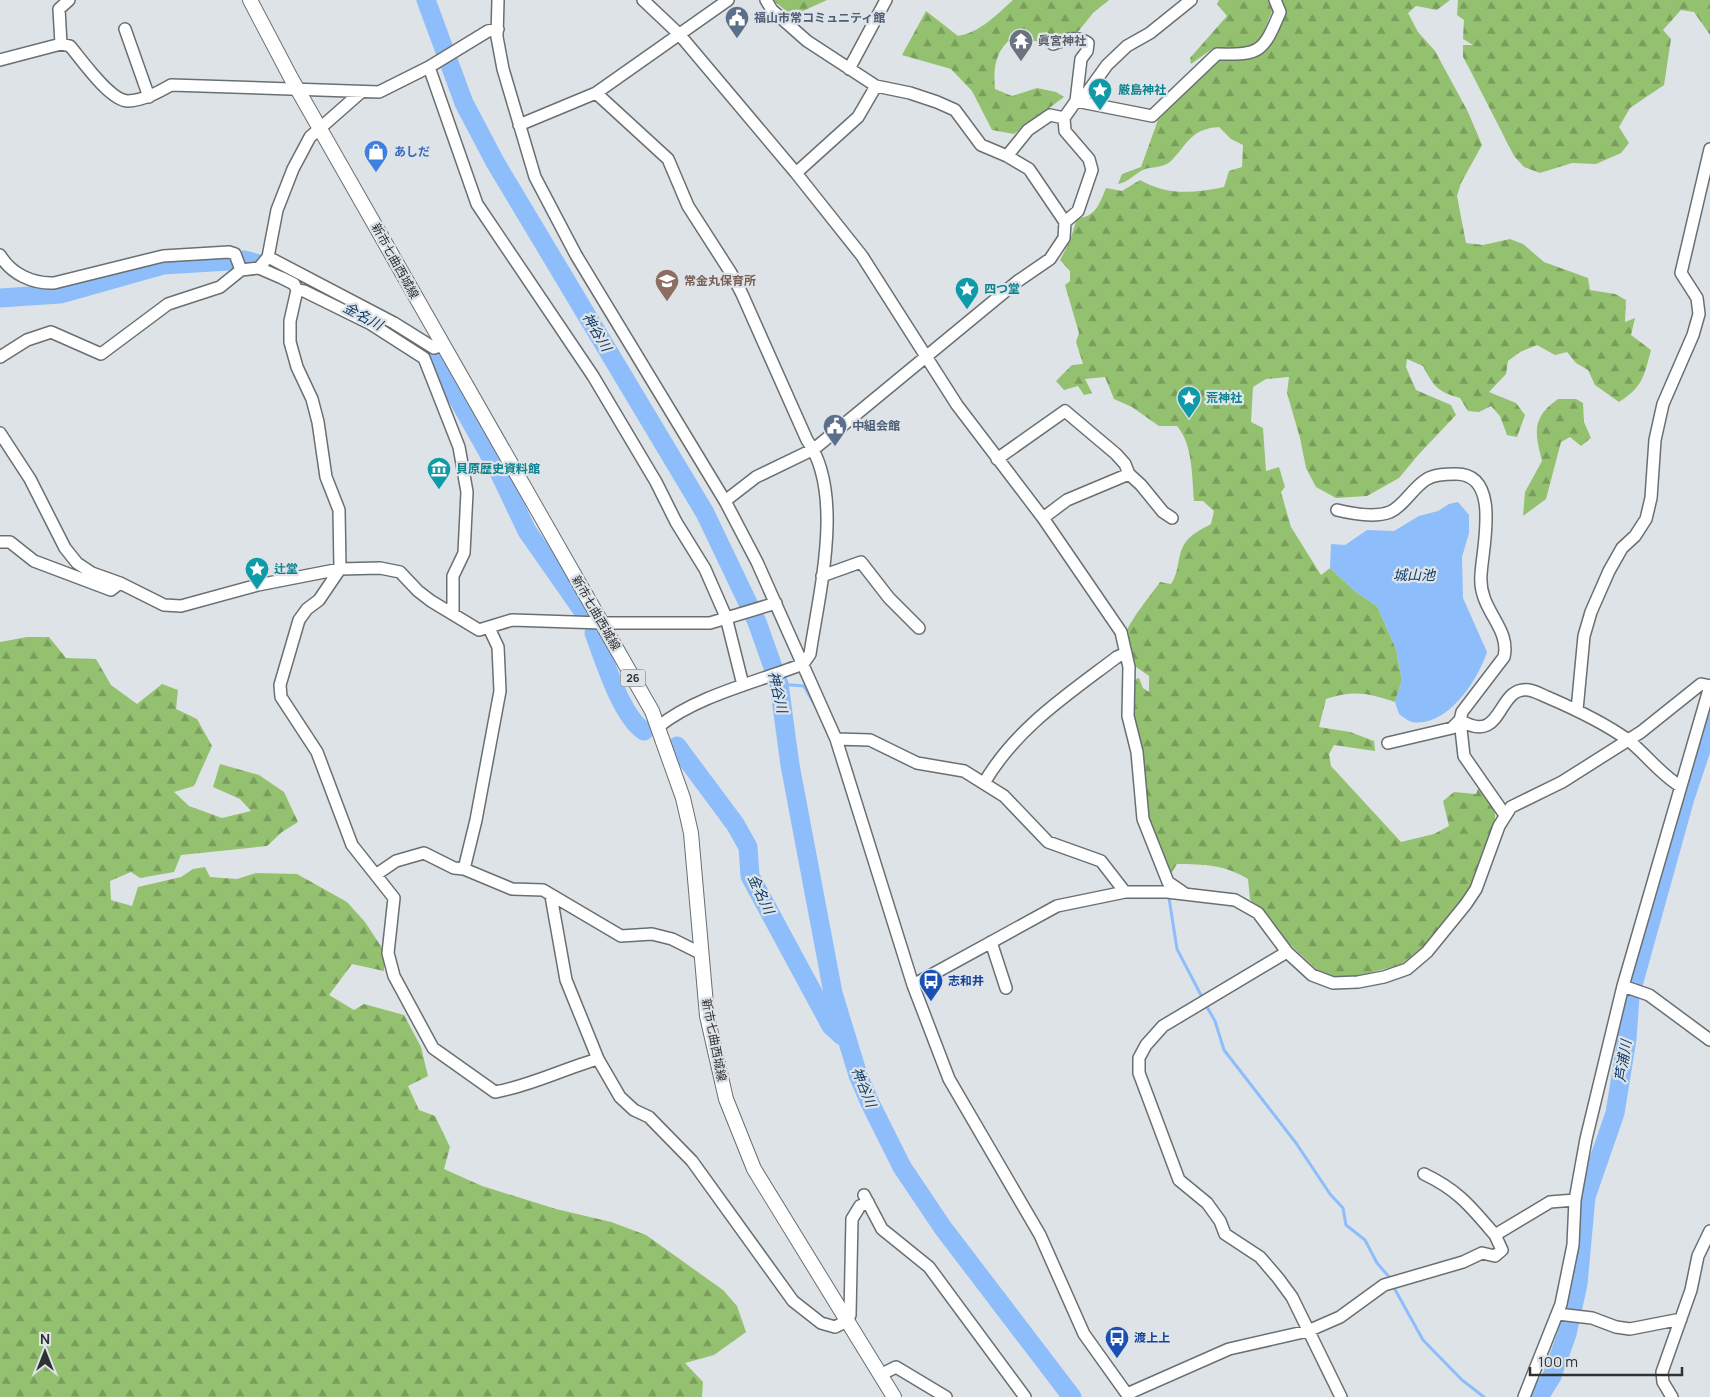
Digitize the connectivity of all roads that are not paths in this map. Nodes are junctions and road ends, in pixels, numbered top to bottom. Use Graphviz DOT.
graph roads {
  1 [pos="69,0"];
  2 [pos="250,0"];
  3 [pos="498,0"];
  4 [pos="642,0"];
  5 [pos="728,0"];
  6 [pos="766,0"];
  7 [pos="886,0"];
  8 [pos="1191,0"];
  9 [pos="1275,0"];
  10 [pos="125,29"];
  11 [pos="498,29"];
  12 [pos="679,34"];
  13 [pos="61,44"];
  14 [pos="1052,44"];
  15 [pos="0,60"];
  16 [pos="429,67"];
  17 [pos="849,69"];
  18 [pos="876,86"];
  19 [pos="298,89"];
  20 [pos="360,93"];
  21 [pos="596,93"];
  22 [pos="149,97"];
  23 [pos="1076,102"];
  24 [pos="1064,118"];
  25 [pos="519,125"];
  26 [pos="321,129"];
  27 [pos="1710,149"];
  28 [pos="1007,156"];
  29 [pos="796,173"];
  30 [pos="1065,222"];
  31 [pos="0,256"];
  32 [pos="268,257"];
  33 [pos="259,268"];
  34 [pos="241,270"];
  35 [pos="297,290"];
  36 [pos="443,346"];
  37 [pos="0,357"];
  38 [pos="926,358"];
  39 [pos="0,433"];
  40 [pos="814,449"];
  41 [pos="997,459"];
  42 [pos="1129,474"];
  43 [pos="725,501"];
  44 [pos="1337,510"];
  45 [pos="1043,518"];
  46 [pos="1172,518"];
  47 [pos="0,542"];
  48 [pos="340,569"];
  49 [pos="822,576"];
  50 [pos="120,582"];
  51 [pos="776,603"];
  52 [pos="453,614"];
  53 [pos="726,617"];
  54 [pos="602,623"];
  55 [pos="489,628"];
  56 [pos="919,628"];
  57 [pos="1126,653"];
  58 [pos="801,665"];
  59 [pos="743,685"];
  60 [pos="1710,686"];
  61 [pos="1577,710"];
  62 [pos="1460,720"];
  63 [pos="658,727"];
  64 [pos="836,739"];
  65 [pos="1628,741"];
  66 [pos="1388,744"];
  67 [pos="984,783"];
  68 [pos="1680,786"];
  69 [pos="1504,815"];
  70 [pos="464,869"];
  71 [pos="377,874"];
  72 [pos="1125,892"];
  73 [pos="1184,893"];
  74 [pos="551,896"];
  75 [pos="991,942"];
  76 [pos="1287,952"];
  77 [pos="702,954"];
  78 [pos="913,985"];
  79 [pos="1625,986"];
  80 [pos="1006,988"];
  81 [pos="1710,1040"];
  82 [pos="598,1059"];
  83 [pos="1424,1174"];
  84 [pos="1575,1200"];
  85 [pos="1710,1231"];
  86 [pos="1495,1235"];
  87 [pos="1566,1316"];
  88 [pos="1681,1319"];
  89 [pos="847,1321"];
  90 [pos="1308,1331"];
  91 [pos="880,1375"];
  92 [pos="1128,1396"];
  93 [pos="894,1397"];
  94 [pos="946,1397"];
  95 [pos="1025,1397"];
  96 [pos="1341,1397"];
  97 [pos="1524,1397"];
  98 [pos="1672,1397"];
  1 -- 13 [label="street"];
  2 -- 19 [label="main road, 新市七曲西城線 / 26"];
  3 -- 11 [label="street"];
  4 -- 12 [label="street"];
  5 -- 12 [label="street"];
  6 -- 17 [label="street"];
  7 -- 17 [label="street"];
  8 -- 23 [label="street"];
  9 -- 23 [label="street"];
  10 -- 22 [label="street"];
  11 -- 16 [label="street"];
  11 -- 25 [label="street"];
  12 -- 21 [label="street"];
  12 -- 29 [label="street"];
  13 -- 15 [label="street"];
  13 -- 22 [label="street"];
  14 -- 23 [label="street"];
  16 -- 20 [label="street"];
  16 -- 53 [label="street"];
  17 -- 18 [label="street"];
  18 -- 28 [label="street"];
  18 -- 29 [label="street"];
  19 -- 20 [label="street"];
  19 -- 22 [label="street"];
  19 -- 26 [label="main road, 新市七曲西城線 / 26"];
  20 -- 26 [label="street"];
  21 -- 25 [label="street"];
  21 -- 40 [label="street"];
  23 -- 24 [label="street"];
  24 -- 28 [label="street"];
  24 -- 30 [label="street"];
  25 -- 43 [label="street"];
  26 -- 32 [label="street"];
  26 -- 36 [label="main road, 新市七曲西城線 / 26"];
  27 -- 61 [label="street"];
  28 -- 30 [label="street"];
  29 -- 38 [label="street"];
  30 -- 38 [label="street"];
  31 -- 34 [label="street"];
  32 -- 33 [label="street"];
  32 -- 36 [label="street"];
  33 -- 34 [label="street"];
  33 -- 35 [label="street"];
  34 -- 37 [label="street"];
  35 -- 48 [label="street"];
  35 -- 52 [label="street"];
  36 -- 54 [label="main road, 新市七曲西城線 / 26"];
  38 -- 40 [label="street"];
  38 -- 41 [label="street"];
  39 -- 50 [label="street"];
  40 -- 43 [label="street"];
  40 -- 49 [label="street"];
  41 -- 42 [label="street"];
  41 -- 45 [label="street"];
  42 -- 45 [label="street"];
  42 -- 46 [label="street"];
  43 -- 51 [label="street"];
  44 -- 62 [label="street"];
  45 -- 57 [label="street"];
  47 -- 50 [label="street"];
  48 -- 50 [label="street"];
  48 -- 52 [label="street"];
  48 -- 71 [label="street"];
  49 -- 56 [label="street"];
  49 -- 58 [label="street"];
  51 -- 53 [label="street"];
  51 -- 58 [label="street"];
  52 -- 55 [label="street"];
  53 -- 54 [label="street"];
  53 -- 59 [label="street"];
  54 -- 55 [label="street"];
  54 -- 63 [label="main road, 新市七曲西城線 / 26"];
  55 -- 70 [label="street"];
  57 -- 67 [label="street"];
  57 -- 73 [label="street"];
  58 -- 59 [label="street"];
  58 -- 64 [label="street"];
  59 -- 63 [label="street"];
  60 -- 65 [label="street"];
  60 -- 68 [label="street"];
  61 -- 62 [label="street"];
  61 -- 65 [label="street"];
  62 -- 66 [label="street"];
  62 -- 69 [label="street"];
  63 -- 77 [label="main road, 新市七曲西城線 / 26"];
  64 -- 67 [label="street"];
  64 -- 78 [label="street"];
  65 -- 68 [label="street"];
  65 -- 69 [label="street"];
  67 -- 72 [label="street"];
  68 -- 79 [label="street"];
  69 -- 76 [label="street"];
  70 -- 71 [label="street"];
  70 -- 74 [label="street"];
  71 -- 82 [label="street"];
  72 -- 73 [label="street"];
  72 -- 75 [label="street"];
  73 -- 76 [label="street"];
  74 -- 77 [label="street"];
  74 -- 82 [label="street"];
  75 -- 78 [label="street"];
  75 -- 80 [label="street"];
  76 -- 90 [label="street"];
  77 -- 89 [label="main road, 新市七曲西城線 / 26"];
  78 -- 92 [label="street"];
  79 -- 81 [label="street"];
  79 -- 84 [label="street"];
  82 -- 89 [label="street"];
  83 -- 86 [label="street"];
  84 -- 86 [label="street"];
  84 -- 87 [label="street"];
  85 -- 88 [label="street"];
  86 -- 90 [label="street"];
  87 -- 88 [label="street"];
  87 -- 97 [label="street"];
  88 -- 98 [label="street"];
  89 -- 91 [label="main road, 新市七曲西城線 / 26"];
  89 -- 95 [label="street"];
  90 -- 92 [label="street"];
  90 -- 96 [label="street"];
  91 -- 93 [label="main road, 新市七曲西城線 / 26"];
  91 -- 94 [label="street"];
}
